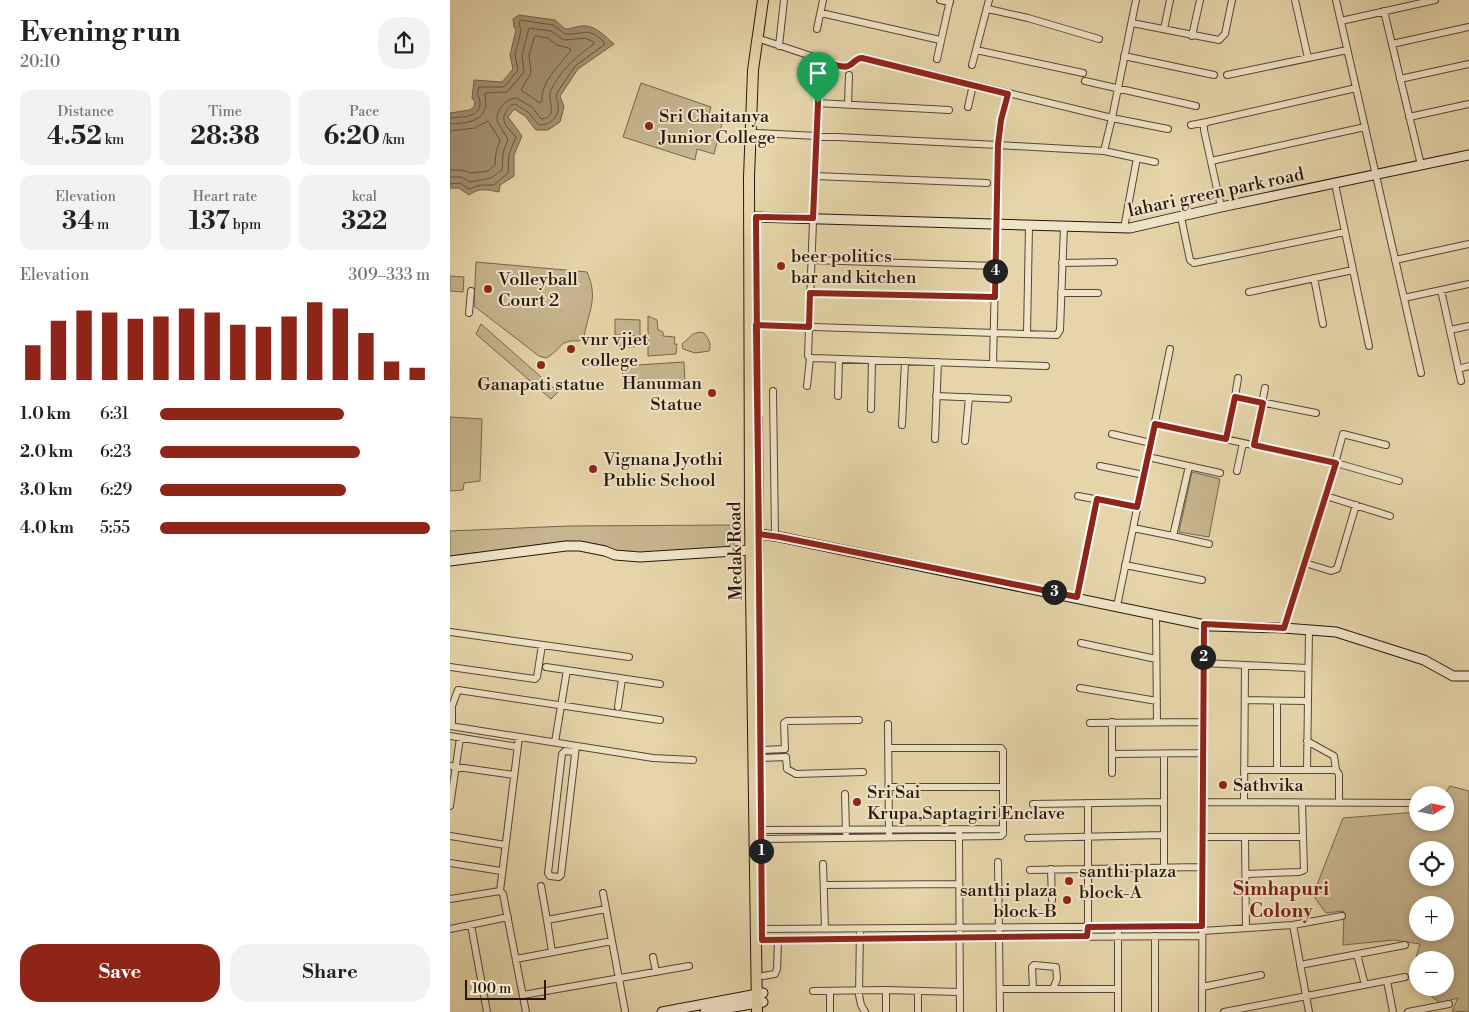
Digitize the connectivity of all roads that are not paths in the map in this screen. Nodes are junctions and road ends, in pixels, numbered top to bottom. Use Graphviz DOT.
graph roads {
  1 [pos="763,0"];
  2 [pos="769,0"];
  3 [pos="784,0"];
  4 [pos="823,0"];
  5 [pos="940,0"];
  6 [pos="989,0"];
  7 [pos="1136,0"];
  8 [pos="1170,0"];
  9 [pos="1200,0"];
  10 [pos="1232,0"];
  11 [pos="1295,0"];
  12 [pos="1336,0"];
  13 [pos="1435,0"];
  14 [pos="950,1"];
  15 [pos="988,9"];
  16 [pos="1384,11"];
  17 [pos="820,13"];
  18 [pos="1341,21"];
  19 [pos="1132,23"];
  20 [pos="1469,27"];
  21 [pos="817,29"];
  22 [pos="1164,29"];
  23 [pos="1192,36"];
  24 [pos="1099,38"];
  25 [pos="763,40"];
  26 [pos="940,40"];
  27 [pos="1392,44"];
  28 [pos="779,46"];
  29 [pos="976,50"];
  30 [pos="1347,50"];
  31 [pos="1124,56"];
  32 [pos="1308,58"];
  33 [pos="819,59"];
  34 [pos="937,59"];
  35 [pos="1469,64"];
  36 [pos="972,66"];
  37 [pos="1082,73"];
  38 [pos="1214,74"];
  39 [pos="1227,75"];
  40 [pos="849,76"];
  41 [pos="1400,79"];
  42 [pos="1085,81"];
  43 [pos="972,85"];
  44 [pos="1118,88"];
  45 [pos="1356,88"];
  46 [pos="1008,94"];
  47 [pos="818,103"];
  48 [pos="848,104"];
  49 [pos="1469,104"];
  50 [pos="968,106"];
  51 [pos="1196,106"];
  52 [pos="949,110"];
  53 [pos="1112,118"];
  54 [pos="1410,118"];
  55 [pos="1207,122"];
  56 [pos="1191,125"];
  57 [pos="1365,127"];
  58 [pos="1168,129"];
  59 [pos="755,133"];
  60 [pos="816,136"];
  61 [pos="998,145"];
  62 [pos="1104,151"];
  63 [pos="1469,155"];
  64 [pos="1137,158"];
  65 [pos="1211,161"];
  66 [pos="1156,162"];
  67 [pos="1421,165"];
  68 [pos="1376,175"];
  69 [pos="815,176"];
  70 [pos="987,183"];
  71 [pos="1335,184"];
  72 [pos="1221,207"];
  73 [pos="756,217"];
  74 [pos="1181,217"];
  75 [pos="813,218"];
  76 [pos="996,224"];
  77 [pos="1029,226"];
  78 [pos="1064,226"];
  79 [pos="1124,228"];
  80 [pos="1345,232"];
  81 [pos="1469,244"];
  82 [pos="812,260"];
  83 [pos="1395,260"];
  84 [pos="1062,262"];
  85 [pos="1114,262"];
  86 [pos="995,266"];
  87 [pos="1353,270"];
  88 [pos="1314,278"];
  89 [pos="1469,284"];
  90 [pos="1441,290"];
  91 [pos="471,291"];
  92 [pos="1249,292"];
  93 [pos="810,293"];
  94 [pos="1061,293"];
  95 [pos="1098,293"];
  96 [pos="995,297"];
  97 [pos="1404,298"];
  98 [pos="469,313"];
  99 [pos="1323,324"];
  100 [pos="756,325"];
  101 [pos="1469,326"];
  102 [pos="809,327"];
  103 [pos="1450,330"];
  104 [pos="994,333"];
  105 [pos="1027,334"];
  106 [pos="1370,346"];
  107 [pos="1170,349"];
  108 [pos="810,358"];
  109 [pos="839,359"];
  110 [pos="872,360"];
  111 [pos="905,361"];
  112 [pos="938,362"];
  113 [pos="993,364"];
  114 [pos="1046,366"];
  115 [pos="1469,366"];
  116 [pos="1458,368"];
  117 [pos="1421,373"];
  118 [pos="1238,378"];
  119 [pos="1461,381"];
  120 [pos="807,386"];
  121 [pos="1265,388"];
  122 [pos="773,391"];
  123 [pos="838,396"];
  124 [pos="936,396"];
  125 [pos="969,397"];
  126 [pos="1235,397"];
  127 [pos="1008,399"];
  128 [pos="1263,403"];
  129 [pos="871,409"];
  130 [pos="1316,414"];
  131 [pos="1155,424"];
  132 [pos="902,425"];
  133 [pos="1112,434"];
  134 [pos="935,439"];
  135 [pos="1226,439"];
  136 [pos="965,441"];
  137 [pos="1151,443"];
  138 [pos="1243,443"];
  139 [pos="1254,445"];
  140 [pos="1386,445"];
  141 [pos="1148,457"];
  142 [pos="1336,463"];
  143 [pos="1100,466"];
  144 [pos="1189,466"];
  145 [pos="1237,471"];
  146 [pos="1220,473"];
  147 [pos="1144,475"];
  148 [pos="1400,481"];
  149 [pos="1078,496"];
  150 [pos="1326,496"];
  151 [pos="1097,499"];
  152 [pos="1356,505"];
  153 [pos="1137,507"];
  154 [pos="1390,516"];
  155 [pos="1133,528"];
  156 [pos="759,534"];
  157 [pos="775,536"];
  158 [pos="1173,536"];
  159 [pos="1209,544"];
  160 [pos="751,550"];
  161 [pos="450,561"];
  162 [pos="1305,563"];
  163 [pos="1125,565"];
  164 [pos="1202,580"];
  165 [pos="1077,597"];
  166 [pos="1117,606"];
  167 [pos="1156,614"];
  168 [pos="1204,624"];
  169 [pos="1284,628"];
  170 [pos="1309,630"];
  171 [pos="450,632"];
  172 [pos="1081,643"];
  173 [pos="542,645"];
  174 [pos="756,656"];
  175 [pos="629,657"];
  176 [pos="1156,660"];
  177 [pos="1203,664"];
  178 [pos="1245,665"];
  179 [pos="450,667"];
  180 [pos="546,667"];
  181 [pos="1308,668"];
  182 [pos="567,670"];
  183 [pos="1469,676"];
  184 [pos="622,679"];
  185 [pos="660,684"];
  186 [pos="1080,688"];
  187 [pos="1245,700"];
  188 [pos="1277,701"];
  189 [pos="1308,701"];
  190 [pos="1157,702"];
  191 [pos="561,705"];
  192 [pos="618,706"];
  193 [pos="660,720"];
  194 [pos="859,720"];
  195 [pos="1090,722"];
  196 [pos="1112,722"];
  197 [pos="1157,722"];
  198 [pos="1203,722"];
  199 [pos="888,724"];
  200 [pos="451,726"];
  201 [pos="450,736"];
  202 [pos="520,737"];
  203 [pos="460,738"];
  204 [pos="1308,741"];
  205 [pos="555,742"];
  206 [pos="518,747"];
  207 [pos="889,748"];
  208 [pos="575,749"];
  209 [pos="785,749"];
  210 [pos="760,754"];
  211 [pos="1112,754"];
  212 [pos="1164,754"];
  213 [pos="1203,754"];
  214 [pos="786,757"];
  215 [pos="694,760"];
  216 [pos="453,766"];
  217 [pos="1244,770"];
  218 [pos="1277,770"];
  219 [pos="1307,770"];
  220 [pos="1336,770"];
  221 [pos="864,772"];
  222 [pos="1112,773"];
  223 [pos="514,775"];
  224 [pos="889,787"];
  225 [pos="1003,787"];
  226 [pos="845,794"];
  227 [pos="1164,802"];
  228 [pos="1203,802"];
  229 [pos="1244,802"];
  230 [pos="1302,802"];
  231 [pos="1088,803"];
  232 [pos="1339,803"];
  233 [pos="1409,803"];
  234 [pos="1033,804"];
  235 [pos="450,806"];
  236 [pos="555,817"];
  237 [pos="568,819"];
  238 [pos="846,830"];
  239 [pos="889,830"];
  240 [pos="959,833"];
  241 [pos="761,834"];
  242 [pos="1164,835"];
  243 [pos="450,836"];
  244 [pos="1088,836"];
  245 [pos="1303,836"];
  246 [pos="890,837"];
  247 [pos="1203,837"];
  248 [pos="1245,837"];
  249 [pos="846,838"];
  250 [pos="1028,838"];
  251 [pos="505,845"];
  252 [pos="998,862"];
  253 [pos="450,863"];
  254 [pos="823,864"];
  255 [pos="1164,868"];
  256 [pos="1202,868"];
  257 [pos="1051,869"];
  258 [pos="1088,869"];
  259 [pos="1030,870"];
  260 [pos="501,871"];
  261 [pos="1246,874"];
  262 [pos="959,884"];
  263 [pos="824,885"];
  264 [pos="541,886"];
  265 [pos="500,891"];
  266 [pos="603,893"];
  267 [pos="450,899"];
  268 [pos="1052,900"];
  269 [pos="606,909"];
  270 [pos="1342,916"];
  271 [pos="508,917"];
  272 [pos="547,920"];
  273 [pos="472,925"];
  274 [pos="1293,925"];
  275 [pos="1088,927"];
  276 [pos="1118,927"];
  277 [pos="959,928"];
  278 [pos="998,928"];
  279 [pos="1246,928"];
  280 [pos="450,929"];
  281 [pos="794,929"];
  282 [pos="825,929"];
  283 [pos="860,929"];
  284 [pos="1202,931"];
  285 [pos="762,934"];
  286 [pos="1087,936"];
  287 [pos="1118,936"];
  288 [pos="1155,936"];
  289 [pos="959,937"];
  290 [pos="999,937"];
  291 [pos="860,938"];
  292 [pos="778,939"];
  293 [pos="795,939"];
  294 [pos="612,941"];
  295 [pos="1405,945"];
  296 [pos="552,952"];
  297 [pos="1358,954"];
  298 [pos="653,957"];
  299 [pos="516,958"];
  300 [pos="689,966"];
  301 [pos="1300,966"];
  302 [pos="656,972"];
  303 [pos="1261,975"];
  304 [pos="763,976"];
  305 [pos="1405,977"];
  306 [pos="619,978"];
  307 [pos="1388,981"];
  308 [pos="1365,985"];
  309 [pos="1202,987"];
  310 [pos="1118,988"];
  311 [pos="1000,989"];
  312 [pos="1033,989"];
  313 [pos="1053,989"];
  314 [pos="859,990"];
  315 [pos="886,990"];
  316 [pos="813,991"];
  317 [pos="918,991"];
  318 [pos="830,992"];
  319 [pos="959,992"];
  320 [pos="523,995"];
  321 [pos="1306,996"];
  322 [pos="760,1003"];
  323 [pos="1449,1004"];
  324 [pos="625,1011"];
  325 [pos="487,1012"];
  326 [pos="526,1012"];
  327 [pos="662,1012"];
  328 [pos="705,1012"];
  329 [pos="830,1012"];
  330 [pos="864,1012"];
  331 [pos="886,1012"];
  332 [pos="918,1012"];
  333 [pos="960,1012"];
  334 [pos="1000,1012"];
  335 [pos="1118,1012"];
  336 [pos="1155,1012"];
  337 [pos="1202,1012"];
  338 [pos="1224,1012"];
  339 [pos="1308,1012"];
  340 [pos="1393,1012"];
  341 [pos="1408,1012"];
  1 -- 160 [label="main road, Medak Road"];
  2 -- 25 [label="main road, Medak Road"];
  3 -- 28 [label="street"];
  4 -- 17 [label="street"];
  5 -- 14 [label="street"];
  6 -- 15 [label="street"];
  7 -- 19 [label="street"];
  8 -- 22 [label="street"];
  9 -- 23 [label="street"];
  10 -- 23 [label="street"];
  11 -- 32 [label="street"];
  12 -- 18 [label="street"];
  13 -- 16 [label="street"];
  14 -- 26 [label="street"];
  15 -- 24 [label="street"];
  15 -- 29 [label="street"];
  16 -- 18 [label="street"];
  16 -- 27 [label="street"];
  17 -- 21 [label="street"];
  17 -- 26 [label="street"];
  18 -- 30 [label="street"];
  19 -- 22 [label="street"];
  19 -- 31 [label="street"];
  20 -- 27 [label="street"];
  22 -- 23 [label="street"];
  25 -- 28 [label="street"];
  25 -- 59 [label="main road, Medak Road"];
  26 -- 34 [label="street"];
  27 -- 41 [label="street"];
  28 -- 33 [label="street"];
  29 -- 36 [label="street"];
  29 -- 37 [label="street"];
  30 -- 32 [label="street"];
  30 -- 45 [label="street"];
  31 -- 38 [label="street"];
  31 -- 44 [label="street"];
  32 -- 39 [label="street"];
  33 -- 43 [label="street"];
  33 -- 47 [label="street"];
  35 -- 41 [label="street"];
  40 -- 48 [label="street"];
  41 -- 54 [label="street"];
  42 -- 44 [label="street"];
  43 -- 46 [label="street"];
  43 -- 50 [label="street"];
  44 -- 51 [label="street"];
  44 -- 53 [label="street"];
  45 -- 55 [label="street"];
  45 -- 57 [label="street"];
  46 -- 53 [label="street"];
  46 -- 61 [label="street"];
  47 -- 48 [label="street"];
  47 -- 60 [label="street"];
  48 -- 52 [label="street"];
  49 -- 54 [label="street"];
  53 -- 58 [label="street"];
  53 -- 62 [label="street"];
  54 -- 67 [label="street"];
  55 -- 56 [label="street"];
  55 -- 65 [label="street"];
  57 -- 65 [label="street"];
  57 -- 68 [label="street"];
  59 -- 60 [label="street"];
  59 -- 73 [label="main road, Medak Road"];
  60 -- 61 [label="street"];
  60 -- 69 [label="street"];
  61 -- 62 [label="street"];
  61 -- 76 [label="street"];
  62 -- 64 [label="street"];
  63 -- 67 [label="street, lahari green park road"];
  64 -- 66 [label="street"];
  64 -- 79 [label="street"];
  65 -- 72 [label="street"];
  67 -- 68 [label="street, lahari green park road"];
  68 -- 71 [label="street, lahari green park road"];
  68 -- 83 [label="street"];
  69 -- 70 [label="street"];
  69 -- 75 [label="street"];
  71 -- 72 [label="street, lahari green park road"];
  71 -- 80 [label="street"];
  72 -- 74 [label="street, lahari green park road"];
  73 -- 75 [label="street, lahari green park road"];
  73 -- 100 [label="main road, Medak Road"];
  74 -- 79 [label="street, lahari green park road"];
  74 -- 80 [label="street"];
  75 -- 76 [label="street, lahari green park road"];
  75 -- 82 [label="street"];
  76 -- 77 [label="street, lahari green park road"];
  76 -- 86 [label="street"];
  77 -- 78 [label="street, lahari green park road"];
  77 -- 105 [label="street"];
  78 -- 79 [label="street, lahari green park road"];
  78 -- 84 [label="street"];
  80 -- 87 [label="street"];
  81 -- 83 [label="street"];
  82 -- 86 [label="street"];
  82 -- 93 [label="street"];
  83 -- 97 [label="street"];
  84 -- 85 [label="street"];
  84 -- 94 [label="street"];
  86 -- 96 [label="street"];
  87 -- 88 [label="street"];
  87 -- 106 [label="street"];
  88 -- 92 [label="street"];
  88 -- 99 [label="street"];
  89 -- 90 [label="street"];
  90 -- 97 [label="street"];
  90 -- 103 [label="street"];
  91 -- 98 [label="street"];
  93 -- 96 [label="street"];
  93 -- 102 [label="street"];
  94 -- 95 [label="street"];
  94 -- 105 [label="street"];
  96 -- 104 [label="street"];
  97 -- 117 [label="street"];
  100 -- 102 [label="street"];
  100 -- 156 [label="main road, Medak Road"];
  101 -- 103 [label="street"];
  102 -- 104 [label="street"];
  102 -- 108 [label="street"];
  103 -- 116 [label="street"];
  104 -- 105 [label="street"];
  104 -- 113 [label="street"];
  107 -- 131 [label="street"];
  108 -- 109 [label="street"];
  108 -- 120 [label="street"];
  109 -- 110 [label="street"];
  109 -- 123 [label="street"];
  110 -- 111 [label="street"];
  110 -- 129 [label="street"];
  111 -- 112 [label="street"];
  111 -- 132 [label="street"];
  112 -- 113 [label="street"];
  112 -- 124 [label="street"];
  113 -- 114 [label="street"];
  115 -- 116 [label="street"];
  116 -- 119 [label="street"];
  118 -- 126 [label="street"];
  121 -- 128 [label="street"];
  122 -- 157 [label="street"];
  124 -- 125 [label="street"];
  124 -- 134 [label="street"];
  125 -- 127 [label="street"];
  125 -- 136 [label="street"];
  126 -- 128 [label="street"];
  126 -- 135 [label="street"];
  128 -- 130 [label="street"];
  128 -- 139 [label="street"];
  131 -- 135 [label="street"];
  131 -- 137 [label="street"];
  133 -- 137 [label="street"];
  135 -- 138 [label="street"];
  137 -- 141 [label="street"];
  138 -- 139 [label="street"];
  138 -- 145 [label="street"];
  139 -- 142 [label="street"];
  140 -- 142 [label="street"];
  141 -- 144 [label="street"];
  141 -- 147 [label="street"];
  142 -- 148 [label="street"];
  142 -- 150 [label="street"];
  143 -- 147 [label="street"];
  144 -- 146 [label="street"];
  144 -- 158 [label="street"];
  147 -- 153 [label="street"];
  149 -- 151 [label="street"];
  150 -- 152 [label="street"];
  150 -- 162 [label="street"];
  151 -- 153 [label="street"];
  151 -- 165 [label="street"];
  152 -- 154 [label="street"];
  152 -- 162 [label="street"];
  153 -- 155 [label="street"];
  155 -- 158 [label="street"];
  155 -- 163 [label="street"];
  156 -- 157 [label="street"];
  156 -- 174 [label="main road, Medak Road"];
  157 -- 165 [label="street"];
  158 -- 159 [label="street"];
  160 -- 161 [label="street"];
  160 -- 174 [label="main road, Medak Road"];
  162 -- 169 [label="street"];
  163 -- 164 [label="street"];
  163 -- 166 [label="street"];
  165 -- 166 [label="street"];
  166 -- 167 [label="street"];
  167 -- 168 [label="street"];
  167 -- 176 [label="street"];
  168 -- 169 [label="street"];
  168 -- 177 [label="street"];
  169 -- 170 [label="street"];
  170 -- 181 [label="street"];
  170 -- 183 [label="street"];
  171 -- 173 [label="street"];
  172 -- 176 [label="street"];
  173 -- 175 [label="street"];
  173 -- 179 [label="street"];
  174 -- 210 [label="main road, Medak Road"];
  174 -- 322 [label="main road, Medak Road"];
  176 -- 190 [label="street"];
  177 -- 178 [label="street"];
  177 -- 198 [label="street"];
  178 -- 181 [label="street"];
  178 -- 187 [label="street"];
  180 -- 182 [label="street"];
  181 -- 189 [label="street"];
  182 -- 184 [label="street"];
  182 -- 191 [label="street"];
  184 -- 185 [label="street"];
  184 -- 192 [label="street"];
  186 -- 190 [label="street"];
  187 -- 188 [label="street"];
  187 -- 217 [label="street"];
  188 -- 189 [label="street"];
  188 -- 218 [label="street"];
  189 -- 204 [label="street"];
  190 -- 197 [label="street"];
  191 -- 193 [label="street"];
  191 -- 200 [label="street"];
  191 -- 205 [label="street"];
  194 -- 209 [label="street"];
  195 -- 196 [label="street"];
  196 -- 197 [label="street"];
  196 -- 211 [label="street"];
  197 -- 198 [label="street"];
  198 -- 213 [label="street"];
  199 -- 207 [label="street"];
  200 -- 202 [label="street"];
  201 -- 203 [label="street"];
  202 -- 205 [label="street"];
  202 -- 206 [label="street"];
  203 -- 206 [label="street"];
  203 -- 216 [label="street"];
  204 -- 219 [label="street"];
  204 -- 220 [label="street"];
  205 -- 208 [label="street"];
  206 -- 223 [label="street"];
  207 -- 224 [label="street"];
  207 -- 225 [label="street"];
  208 -- 215 [label="street"];
  208 -- 236 [label="street"];
  208 -- 237 [label="street"];
  209 -- 210 [label="street"];
  209 -- 214 [label="street"];
  210 -- 214 [label="street"];
  210 -- 241 [label="main road, Medak Road"];
  211 -- 212 [label="street"];
  211 -- 222 [label="street"];
  212 -- 213 [label="street"];
  212 -- 227 [label="street"];
  213 -- 228 [label="street"];
  214 -- 221 [label="street"];
  216 -- 223 [label="street"];
  216 -- 235 [label="street"];
  217 -- 218 [label="street"];
  217 -- 229 [label="street"];
  218 -- 219 [label="street"];
  219 -- 220 [label="street"];
  220 -- 232 [label="street"];
  223 -- 251 [label="street"];
  224 -- 225 [label="street"];
  224 -- 239 [label="street"];
  225 -- 240 [label="street"];
  226 -- 238 [label="street"];
  227 -- 231 [label="street"];
  227 -- 242 [label="street"];
  228 -- 229 [label="street"];
  228 -- 247 [label="street"];
  229 -- 230 [label="street"];
  230 -- 232 [label="street"];
  230 -- 245 [label="street"];
  231 -- 234 [label="street"];
  231 -- 244 [label="street"];
  232 -- 233 [label="street"];
  236 -- 237 [label="street"];
  236 -- 237 [label="street"];
  238 -- 239 [label="street"];
  238 -- 241 [label="street"];
  238 -- 249 [label="street"];
  239 -- 240 [label="street"];
  239 -- 246 [label="street"];
  240 -- 246 [label="street"];
  240 -- 262 [label="street"];
  241 -- 249 [label="street"];
  241 -- 285 [label="main road, Medak Road"];
  242 -- 244 [label="street"];
  242 -- 255 [label="street"];
  243 -- 251 [label="street"];
  244 -- 250 [label="street"];
  244 -- 258 [label="street"];
  245 -- 248 [label="street"];
  245 -- 261 [label="street"];
  246 -- 249 [label="street"];
  247 -- 248 [label="street"];
  247 -- 256 [label="street"];
  248 -- 261 [label="street"];
  251 -- 260 [label="street"];
  252 -- 278 [label="street"];
  253 -- 260 [label="street"];
  254 -- 263 [label="street"];
  255 -- 256 [label="street"];
  255 -- 258 [label="street"];
  256 -- 284 [label="street"];
  257 -- 258 [label="street"];
  257 -- 259 [label="street"];
  257 -- 268 [label="street"];
  258 -- 275 [label="street"];
  260 -- 265 [label="street"];
  261 -- 279 [label="street"];
  262 -- 263 [label="street"];
  262 -- 277 [label="street"];
  263 -- 282 [label="street"];
  264 -- 272 [label="street"];
  265 -- 267 [label="street"];
  265 -- 271 [label="street"];
  266 -- 269 [label="street"];
  269 -- 272 [label="street"];
  269 -- 294 [label="street"];
  270 -- 274 [label="street"];
  271 -- 273 [label="street"];
  271 -- 299 [label="street"];
  272 -- 296 [label="street"];
  273 -- 280 [label="street"];
  273 -- 325 [label="street"];
  274 -- 279 [label="street"];
  274 -- 301 [label="street"];
  275 -- 276 [label="street"];
  275 -- 278 [label="street"];
  275 -- 286 [label="street"];
  276 -- 284 [label="street"];
  276 -- 287 [label="street"];
  277 -- 278 [label="street"];
  277 -- 283 [label="street"];
  277 -- 289 [label="street"];
  278 -- 290 [label="street"];
  279 -- 284 [label="street"];
  281 -- 282 [label="street"];
  281 -- 285 [label="street"];
  281 -- 293 [label="street"];
  282 -- 283 [label="street"];
  283 -- 291 [label="street"];
  284 -- 288 [label="street"];
  284 -- 309 [label="street"];
  285 -- 292 [label="street"];
  285 -- 304 [label="main road, Medak Road"];
  286 -- 287 [label="street"];
  286 -- 290 [label="street"];
  287 -- 288 [label="street"];
  287 -- 310 [label="street"];
  288 -- 336 [label="street"];
  289 -- 290 [label="street"];
  289 -- 291 [label="street"];
  289 -- 319 [label="street"];
  290 -- 311 [label="street"];
  291 -- 293 [label="street"];
  291 -- 314 [label="street"];
  292 -- 293 [label="street"];
  292 -- 304 [label="street"];
  294 -- 296 [label="street"];
  294 -- 306 [label="street"];
  295 -- 297 [label="street"];
  296 -- 299 [label="street"];
  297 -- 301 [label="street"];
  297 -- 308 [label="street"];
  298 -- 302 [label="street"];
  299 -- 320 [label="street"];
  300 -- 302 [label="street"];
  301 -- 321 [label="street"];
  302 -- 306 [label="street"];
  303 -- 309 [label="street"];
  304 -- 322 [label="main road, Medak Road"];
  305 -- 307 [label="street"];
  306 -- 320 [label="street"];
  306 -- 324 [label="street"];
  307 -- 308 [label="street"];
  307 -- 340 [label="street"];
  308 -- 321 [label="street"];
  309 -- 337 [label="street"];
  310 -- 313 [label="street"];
  310 -- 335 [label="street"];
  311 -- 312 [label="street"];
  311 -- 334 [label="street"];
  312 -- 313 [label="street"];
  312 -- 313 [label="street"];
  314 -- 315 [label="street"];
  314 -- 318 [label="street"];
  314 -- 330 [label="street"];
  315 -- 317 [label="street"];
  315 -- 331 [label="street"];
  316 -- 318 [label="street"];
  317 -- 319 [label="street"];
  317 -- 332 [label="street"];
  318 -- 329 [label="street"];
  319 -- 333 [label="street"];
  320 -- 326 [label="street"];
  321 -- 338 [label="street"];
  321 -- 339 [label="street"];
  322 -- 327 [label="street"];
  322 -- 328 [label="street"];
  323 -- 341 [label="street"];
}
